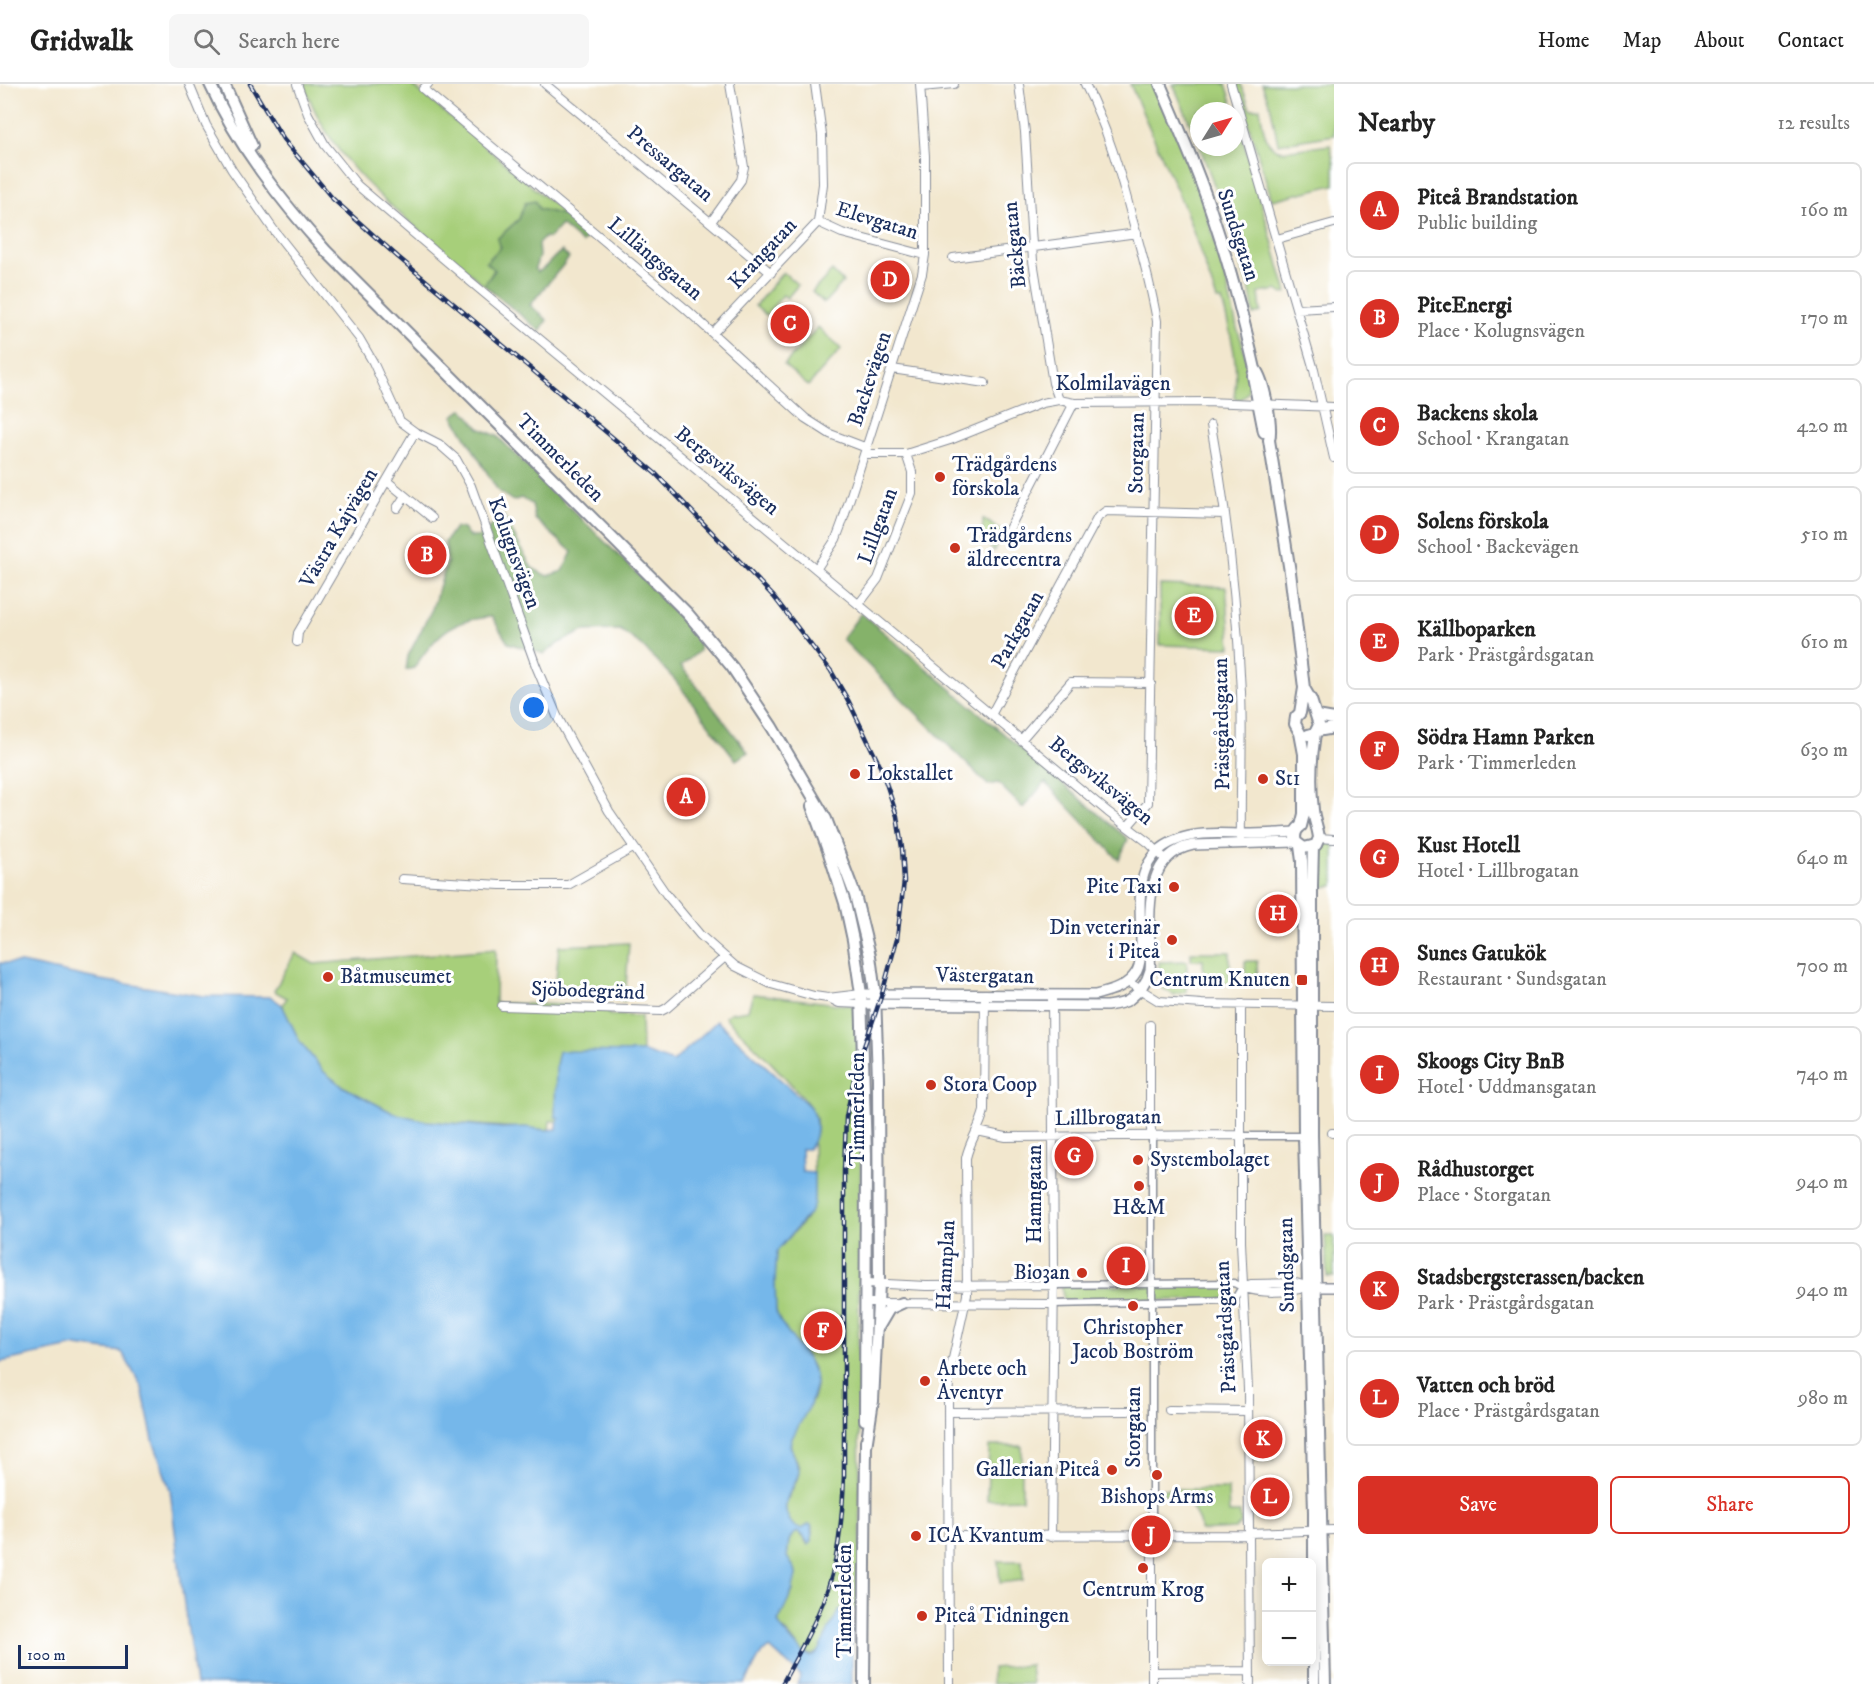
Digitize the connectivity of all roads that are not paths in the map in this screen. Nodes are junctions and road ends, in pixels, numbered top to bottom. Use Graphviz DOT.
graph roads {
  1 [pos="189,84"];
  2 [pos="210,84"];
  3 [pos="224,84"];
  4 [pos="297,84"];
  5 [pos="545,84"];
  6 [pos="730,84"];
  7 [pos="815,84"];
  8 [pos="954,84"];
  9 [pos="1019,84"];
  10 [pos="1085,84"];
  11 [pos="1160,84"];
  12 [pos="1231,84"];
  13 [pos="920,86"];
  14 [pos="425,87"];
  15 [pos="266,177"];
  16 [pos="711,222"];
  17 [pos="818,222"];
  18 [pos="1334,224"];
  19 [pos="1137,233"];
  20 [pos="1277,239"];
  21 [pos="1031,247"];
  22 [pos="925,255"];
  23 [pos="953,258"];
  24 [pos="771,273"];
  25 [pos="1334,307"];
  26 [pos="1297,309"];
  27 [pos="713,333"];
  28 [pos="892,369"];
  29 [pos="985,382"];
  30 [pos="1059,400"];
  31 [pos="1156,401"];
  32 [pos="1074,403"];
  33 [pos="1262,405"];
  34 [pos="1323,406"];
  35 [pos="1334,407"];
  36 [pos="1211,424"];
  37 [pos="415,432"];
  38 [pos="866,451"];
  39 [pos="906,454"];
  40 [pos="1334,458"];
  41 [pos="387,481"];
  42 [pos="405,495"];
  43 [pos="397,508"];
  44 [pos="1154,511"];
  45 [pos="1225,514"];
  46 [pos="432,518"];
  47 [pos="1008,531"];
  48 [pos="817,568"];
  49 [pos="859,604"];
  50 [pos="297,642"];
  51 [pos="1151,683"];
  52 [pos="1304,688"];
  53 [pos="1300,713"];
  54 [pos="992,715"];
  55 [pos="1316,715"];
  56 [pos="1334,719"];
  57 [pos="1334,728"];
  58 [pos="1300,732"];
  59 [pos="1316,732"];
  60 [pos="1022,740"];
  61 [pos="804,784"];
  62 [pos="1128,826"];
  63 [pos="1315,827"];
  64 [pos="1298,836"];
  65 [pos="1241,839"];
  66 [pos="1334,840"];
  67 [pos="1316,842"];
  68 [pos="633,848"];
  69 [pos="1157,851"];
  70 [pos="1164,860"];
  71 [pos="402,879"];
  72 [pos="725,957"];
  73 [pos="1128,981"];
  74 [pos="1139,990"];
  75 [pos="1052,995"];
  76 [pos="862,999"];
  77 [pos="875,999"];
  78 [pos="986,999"];
  79 [pos="1241,1004"];
  80 [pos="1052,1005"];
  81 [pos="1308,1005"];
  82 [pos="1334,1005"];
  83 [pos="502,1006"];
  84 [pos="1150,1025"];
  85 [pos="977,1131"];
  86 [pos="1240,1135"];
  87 [pos="1152,1136"];
  88 [pos="1300,1136"];
  89 [pos="1053,1137"];
  90 [pos="867,1283"];
  91 [pos="879,1284"];
  92 [pos="1152,1284"];
  93 [pos="967,1285"];
  94 [pos="1053,1285"];
  95 [pos="1242,1287"];
  96 [pos="1312,1287"];
  97 [pos="1334,1287"];
  98 [pos="1152,1302"];
  99 [pos="872,1303"];
  100 [pos="902,1303"];
  101 [pos="965,1303"];
  102 [pos="1053,1304"];
  103 [pos="876,1335"];
  104 [pos="1052,1410"];
  105 [pos="1169,1410"];
  106 [pos="1128,1411"];
  107 [pos="1248,1411"];
  108 [pos="948,1412"];
  109 [pos="866,1447"];
  110 [pos="1334,1530"];
  111 [pos="1318,1531"];
  112 [pos="1249,1534"];
  113 [pos="948,1536"];
  114 [pos="1051,1537"];
  115 [pos="1152,1537"];
  116 [pos="1250,1671"];
  117 [pos="1152,1672"];
  118 [pos="864,1684"];
  119 [pos="949,1684"];
  120 [pos="1152,1684"];
  121 [pos="1250,1684"];
  122 [pos="1314,1684"];
  123 [pos="1325,1684"];
  1 -- 37 [label="street, Kolugnsvägen"];
  2 -- 15 [label="main road, Timmerleden"];
  3 -- 15 [label="main road, Timmerleden"];
  4 -- 48 [label="street, Bergsviksvägen"];
  5 -- 16 [label="street, Pressargatan"];
  6 -- 16 [label="street"];
  7 -- 17 [label="street, Krangatan"];
  8 -- 13 [label="street"];
  9 -- 21 [label="street, Bäckgatan"];
  10 -- 19 [label="street, Storgatan"];
  11 -- 33 [label="main road, Sundsgatan"];
  12 -- 20 [label="street"];
  13 -- 22 [label="street, Backevägen"];
  14 -- 27 [label="street, Lillängsgatan"];
  15 -- 61 [label="main road, Timmerleden"];
  16 -- 24 [label="street, Pressargatan"];
  17 -- 22 [label="street, Elevgatan"];
  17 -- 24 [label="street, Krangatan"];
  18 -- 20 [label="street"];
  19 -- 21 [label="street"];
  19 -- 31 [label="street, Storgatan"];
  20 -- 26 [label="street"];
  21 -- 23 [label="street"];
  21 -- 30 [label="street, Bäckgatan"];
  22 -- 28 [label="street, Backevägen"];
  24 -- 27 [label="street, Krangatan"];
  25 -- 26 [label="street"];
  26 -- 34 [label="street"];
  27 -- 38 [label="street, Lillängsgatan"];
  28 -- 29 [label="street"];
  28 -- 38 [label="street, Backevägen"];
  30 -- 32 [label="street, Kolmilavägen"];
  30 -- 39 [label="street, Kolmilavägen"];
  31 -- 32 [label="street, Kolmilavägen"];
  31 -- 33 [label="street, Kolmilavägen"];
  31 -- 44 [label="street, Storgatan"];
  32 -- 47 [label="street"];
  33 -- 34 [label="street, Kolmilavägen"];
  33 -- 52 [label="main road, Sundsgatan"];
  34 -- 35 [label="street, Kolmilavägen"];
  34 -- 40 [label="street"];
  36 -- 45 [label="street, Prästgårdsgatan"];
  37 -- 41 [label="street, Västra Kajvägen"];
  37 -- 68 [label="street, Kolugnsvägen"];
  38 -- 39 [label="street, Kolmilavägen"];
  38 -- 48 [label="street, Backevägen"];
  39 -- 49 [label="street, Lillgatan"];
  41 -- 42 [label="street"];
  41 -- 50 [label="street, Västra Kajvägen"];
  42 -- 43 [label="street"];
  42 -- 46 [label="street"];
  44 -- 45 [label="street, Parkgatan"];
  44 -- 51 [label="street, Storgatan"];
  44 -- 54 [label="street, Parkgatan"];
  45 -- 65 [label="street, Prästgårdsgatan"];
  48 -- 49 [label="street, Bergsviksvägen"];
  49 -- 54 [label="street, Bergsviksvägen"];
  51 -- 60 [label="street"];
  51 -- 62 [label="street, Storgatan"];
  52 -- 53 [label="main road, Sundsgatan"];
  52 -- 55 [label="main road, Sundsgatan"];
  53 -- 55 [label="main road"];
  53 -- 58 [label="main road, Sundsgatan"];
  54 -- 60 [label="street, Bergsviksvägen"];
  55 -- 56 [label="main road"];
  55 -- 59 [label="main road, Sundsgatan"];
  57 -- 59 [label="main road"];
  58 -- 59 [label="main road"];
  58 -- 64 [label="main road, Sundsgatan"];
  59 -- 63 [label="main road, Sundsgatan"];
  60 -- 62 [label="street, Bergsviksvägen"];
  61 -- 76 [label="main road, Timmerleden"];
  61 -- 77 [label="main road, Timmerleden"];
  62 -- 69 [label="street, Bergsviksvägen"];
  63 -- 64 [label="main road"];
  63 -- 67 [label="main road, Sundsgatan"];
  64 -- 65 [label="street"];
  64 -- 67 [label="main road"];
  64 -- 81 [label="main road, Sundsgatan"];
  65 -- 69 [label="street"];
  65 -- 70 [label="street"];
  66 -- 67 [label="street"];
  67 -- 81 [label="main road, Sundsgatan"];
  68 -- 71 [label="street"];
  68 -- 72 [label="street, Kolugnsvägen"];
  69 -- 70 [label="street, Bergsviksvägen"];
  69 -- 73 [label="street"];
  70 -- 74 [label="street"];
  72 -- 76 [label="street, Kolugnsvägen"];
  72 -- 83 [label="street, Sjöbodegränd"];
  73 -- 74 [label="street"];
  73 -- 75 [label="street, Västergatan"];
  74 -- 79 [label="street"];
  74 -- 80 [label="street, Västergatan"];
  75 -- 78 [label="street, Västergatan"];
  75 -- 80 [label="street, Hamngatan"];
  76 -- 77 [label="street, Västergatan"];
  76 -- 90 [label="main road, Timmerleden"];
  77 -- 78 [label="street, Västergatan"];
  77 -- 91 [label="main road, Timmerleden"];
  78 -- 80 [label="street, Västergatan"];
  78 -- 85 [label="street, Hamnplan"];
  79 -- 81 [label="street"];
  79 -- 86 [label="street, Prästgårdsgatan"];
  80 -- 89 [label="street, Hamngatan"];
  81 -- 82 [label="street"];
  81 -- 96 [label="main road, Sundsgatan"];
  84 -- 87 [label="street, Storgatan"];
  85 -- 89 [label="street, Lillbrogatan"];
  85 -- 93 [label="street, Hamnplan"];
  86 -- 87 [label="street, Lillbrogatan"];
  86 -- 88 [label="street, Lillbrogatan"];
  86 -- 95 [label="street, Prästgårdsgatan"];
  87 -- 89 [label="street, Lillbrogatan"];
  87 -- 92 [label="street, Storgatan"];
  89 -- 94 [label="street, Hamngatan"];
  90 -- 91 [label="street"];
  90 -- 99 [label="main road, Timmerleden"];
  91 -- 93 [label="street"];
  91 -- 99 [label="main road, Timmerleden"];
  92 -- 94 [label="street"];
  92 -- 95 [label="street"];
  92 -- 98 [label="street, Storgatan"];
  93 -- 94 [label="street"];
  93 -- 101 [label="street, Hamnplan"];
  94 -- 102 [label="street, Hamngatan"];
  95 -- 96 [label="street"];
  95 -- 98 [label="street"];
  95 -- 107 [label="street, Prästgårdsgatan"];
  96 -- 97 [label="street"];
  96 -- 111 [label="main road, Sundsgatan"];
  98 -- 102 [label="street"];
  98 -- 115 [label="street, Storgatan"];
  99 -- 100 [label="street"];
  99 -- 103 [label="main road, Timmerleden"];
  99 -- 109 [label="main road, Timmerleden"];
  100 -- 101 [label="street"];
  100 -- 103 [label="main road"];
  101 -- 102 [label="street"];
  101 -- 108 [label="street, Hamnplan"];
  102 -- 104 [label="street, Hamngatan"];
  103 -- 109 [label="main road, Timmerleden"];
  104 -- 106 [label="street"];
  104 -- 108 [label="street"];
  104 -- 114 [label="street, Hamngatan"];
  105 -- 107 [label="street"];
  107 -- 112 [label="street, Prästgårdsgatan"];
  108 -- 113 [label="street, Hamnplan"];
  109 -- 118 [label="main road, Timmerleden"];
  110 -- 111 [label="street"];
  111 -- 112 [label="street"];
  111 -- 122 [label="main road, Sundsgatan"];
  111 -- 123 [label="main road, Sundsgatan"];
  112 -- 115 [label="street"];
  112 -- 116 [label="street, Prästgårdsgatan"];
  113 -- 114 [label="street"];
  113 -- 119 [label="street, Hamnplan"];
  114 -- 115 [label="street"];
  115 -- 117 [label="street, Storgatan"];
  116 -- 117 [label="street"];
  116 -- 121 [label="street, Prästgårdsgatan"];
  117 -- 120 [label="street, Storgatan"];
}
